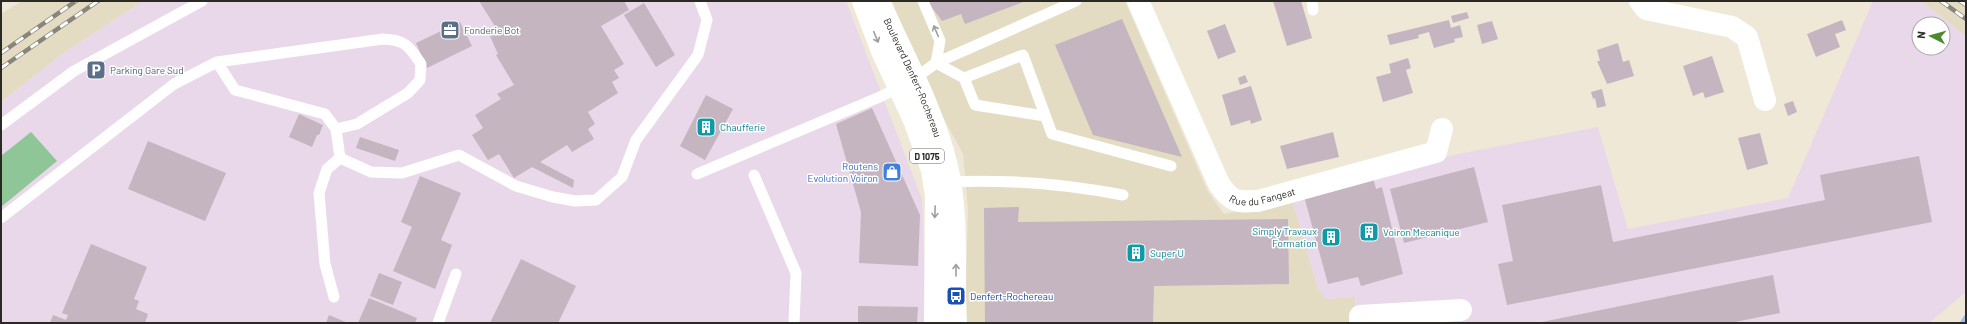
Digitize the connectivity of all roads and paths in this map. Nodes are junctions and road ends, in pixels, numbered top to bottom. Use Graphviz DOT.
graph roads {
  1 [pos="202,1"];
  2 [pos="700,1"];
  3 [pos="863,1"];
  4 [pos="877,1"];
  5 [pos="923,1"];
  6 [pos="1076,1"];
  7 [pos="1138,1"];
  8 [pos="1640,1"];
  9 [pos="217,62"];
  10 [pos="936,63"];
  11 [pos="964,78"];
  12 [pos="906,83"];
  13 [pos="1765,100"];
  14 [pos="1045,116"];
  15 [pos="1,125"];
  16 [pos="1442,128"];
  17 [pos="336,129"];
  18 [pos="340,158"];
  19 [pos="1170,166"];
  20 [pos="697,174"];
  21 [pos="754,175"];
  22 [pos="942,182"];
  23 [pos="1123,195"];
  24 [pos="1,218"];
  25 [pos="456,274"];
  26 [pos="334,297"];
  27 [pos="1461,310"];
  28 [pos="438,323"];
  29 [pos="794,323"];
  30 [pos="935,323"];
  31 [pos="956,323"];
  32 [pos="1360,323"];
  1 -- 15 [label="lane"];
  2 -- 18 [label="lane"];
  3 -- 12 [label="street, Boulevard Denfert-Rochereau / D 1075, one-way"];
  4 -- 12 [label="street, Boulevard Denfert-Rochereau / D 1075"];
  10 -- 5 [label="lane, one-way"];
  6 -- 10 [label="lane"];
  7 -- 16 [label="street, Rue du Fangeat"];
  8 -- 13 [label="street"];
  9 -- 17 [label="lane"];
  9 -- 17 [label="lane"];
  9 -- 24 [label="lane"];
  10 -- 11 [label="lane"];
  10 -- 12 [label="lane"];
  11 -- 14 [label="lane"];
  11 -- 14 [label="lane"];
  12 -- 20 [label="lane"];
  12 -- 22 [label="street, Boulevard Denfert-Rochereau / D 1075"];
  14 -- 19 [label="lane"];
  17 -- 18 [label="lane"];
  18 -- 26 [label="lane"];
  21 -- 29 [label="lane"];
  22 -- 23 [label="lane"];
  22 -- 30 [label="street, Boulevard Denfert-Rochereau / D 1075, one-way"];
  31 -- 22 [label="street, Boulevard Denfert-Rochereau / D 1075, one-way"];
  25 -- 28 [label="lane"];
  27 -- 32 [label="street"];
}
